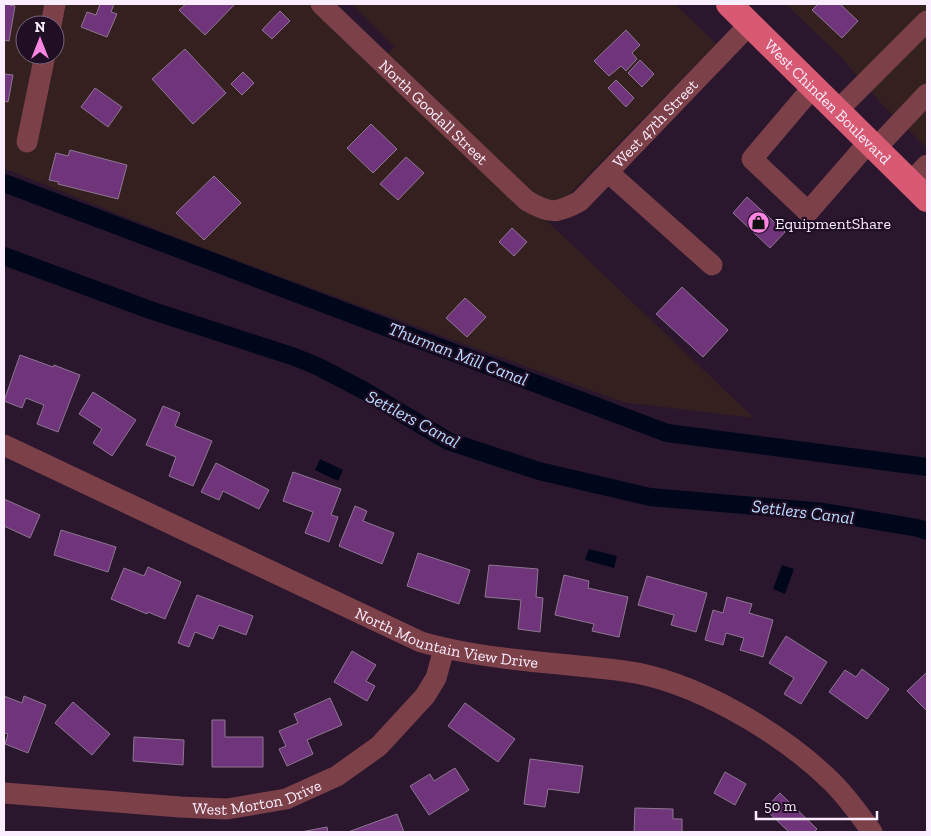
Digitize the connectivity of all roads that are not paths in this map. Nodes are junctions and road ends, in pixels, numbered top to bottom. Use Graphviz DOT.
graph roads {
  1 [pos="321,4"];
  2 [pos="729,4"];
  3 [pos="927,21"];
  4 [pos="750,24"];
  5 [pos="43,65"];
  6 [pos="813,87"];
  7 [pos="927,94"];
  8 [pos="837,111"];
  9 [pos="27,142"];
  10 [pos="873,145"];
  11 [pos="609,173"];
  12 [pos="922,182"];
  13 [pos="553,211"];
  14 [pos="712,265"];
  15 [pos="4,446"];
  16 [pos="444,649"];
  17 [pos="4,793"];
  18 [pos="872,832"];
  1 -- 13 [label="street, North Goodall Street"];
  2 -- 4 [label="main road, West Chinden Boulevard"];
  3 -- 8 [label="street"];
  4 -- 6 [label="main road, West Chinden Boulevard"];
  4 -- 11 [label="street, West 47th Street"];
  5 -- 9 [label="street"];
  6 -- 8 [label="main road, West Chinden Boulevard"];
  6 -- 10 [label="street"];
  7 -- 10 [label="street"];
  8 -- 10 [label="main road, West Chinden Boulevard"];
  10 -- 12 [label="main road, West Chinden Boulevard"];
  11 -- 13 [label="street, West 47th Street"];
  11 -- 14 [label="street"];
  15 -- 16 [label="street, North Mountain View Drive"];
  16 -- 17 [label="street, West Morton Drive"];
  16 -- 18 [label="street, North Mountain View Drive"];
}
